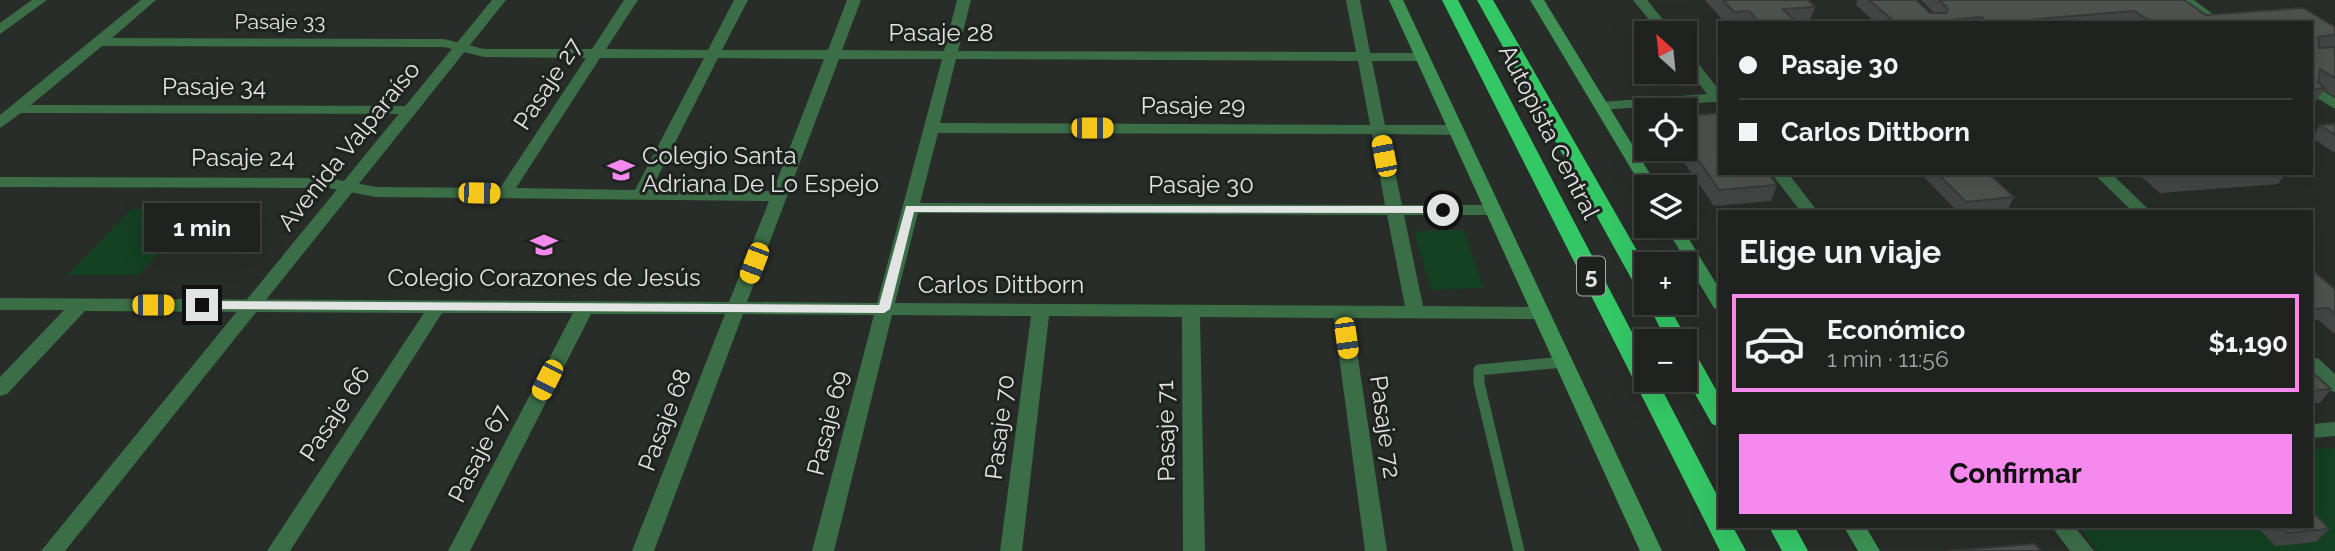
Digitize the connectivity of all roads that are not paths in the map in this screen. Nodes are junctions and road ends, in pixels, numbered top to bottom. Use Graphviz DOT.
graph roads {
  1 [pos="40,0"];
  2 [pos="149,0"];
  3 [pos="499,0"];
  4 [pos="631,0"];
  5 [pos="741,0"];
  6 [pos="854,0"];
  7 [pos="964,0"];
  8 [pos="1353,0"];
  9 [pos="1396,0"];
  10 [pos="1450,0"];
  11 [pos="1485,0"];
  12 [pos="1537,0"];
  13 [pos="1640,0"];
  14 [pos="2185,0"];
  15 [pos="1657,21"];
  16 [pos="2215,21"];
  17 [pos="0,30"];
  18 [pos="98,42"];
  19 [pos="461,48"];
  20 [pos="596,54"];
  21 [pos="713,54"];
  22 [pos="833,55"];
  23 [pos="950,55"];
  24 [pos="1364,57"];
  25 [pos="1422,57"];
  26 [pos="1698,72"];
  27 [pos="2313,90"];
  28 [pos="1718,96"];
  29 [pos="1718,98"];
  30 [pos="2335,105"];
  31 [pos="1601,106"];
  32 [pos="17,109"];
  33 [pos="410,110"];
  34 [pos="0,123"];
  35 [pos="931,128"];
  36 [pos="1379,129"];
  37 [pos="1455,130"];
  38 [pos="1643,175"];
  39 [pos="1781,175"];
  40 [pos="2103,175"];
  41 [pos="0,182"];
  42 [pos="348,186"];
  43 [pos="504,194"];
  44 [pos="640,195"];
  45 [pos="779,196"];
  46 [pos="910,208"];
  47 [pos="1395,209"];
  48 [pos="1492,210"];
  49 [pos="1808,210"];
  50 [pos="2141,210"];
  51 [pos="1681,238"];
  52 [pos="1634,264"];
  53 [pos="1718,300"];
  54 [pos="0,304"];
  55 [pos="81,304"];
  56 [pos="251,305"];
  57 [pos="437,306"];
  58 [pos="585,307"];
  59 [pos="736,308"];
  60 [pos="884,309"];
  61 [pos="1041,310"];
  62 [pos="1191,310"];
  63 [pos="1342,311"];
  64 [pos="1415,312"];
  65 [pos="1540,313"];
  66 [pos="1563,362"];
  67 [pos="2313,365"];
  68 [pos="1697,377"];
  69 [pos="2335,385"];
  70 [pos="0,389"];
  71 [pos="1718,414"];
  72 [pos="2335,429"];
  73 [pos="2313,431"];
  74 [pos="1718,524"];
  75 [pos="1720,528"];
  76 [pos="1783,528"];
  77 [pos="1855,528"];
  78 [pos="2064,528"];
  79 [pos="52,551"];
  80 [pos="278,551"];
  81 [pos="459,551"];
  82 [pos="643,551"];
  83 [pos="823,551"];
  84 [pos="1011,551"];
  85 [pos="1194,551"];
  86 [pos="1376,551"];
  87 [pos="1519,551"];
  88 [pos="1651,551"];
  89 [pos="1732,551"];
  90 [pos="1796,551"];
  91 [pos="1869,551"];
  92 [pos="2083,551"];
  1 -- 17 [label="street"];
  2 -- 18 [label="street"];
  3 -- 19 [label="street, Avenida Valparaíso"];
  4 -- 20 [label="street, Pasaje 27"];
  5 -- 21 [label="street"];
  6 -- 22 [label="street, Pasaje 68"];
  7 -- 23 [label="street"];
  8 -- 24 [label="street"];
  9 -- 25 [label="main road"];
  10 -- 74 [label="highway, Autopista Central / 5"];
  11 -- 52 [label="highway, Autopista Central / 5"];
  12 -- 31 [label="main road"];
  13 -- 15 [label="street"];
  14 -- 16 [label="street"];
  18 -- 19 [label="street, Pasaje 33"];
  18 -- 32 [label="street"];
  19 -- 20 [label="street, Pasaje 28"];
  19 -- 33 [label="street, Avenida Valparaíso"];
  20 -- 21 [label="street, Pasaje 28"];
  20 -- 43 [label="street, Pasaje 27"];
  21 -- 22 [label="street, Pasaje 28"];
  21 -- 44 [label="street"];
  22 -- 23 [label="street, Pasaje 28"];
  22 -- 45 [label="street, Pasaje 68"];
  23 -- 24 [label="street, Pasaje 28"];
  23 -- 35 [label="street"];
  24 -- 25 [label="street, Pasaje 28"];
  24 -- 36 [label="street"];
  25 -- 37 [label="main road"];
  26 -- 28 [label="street"];
  27 -- 30 [label="street"];
  29 -- 31 [label="street"];
  31 -- 38 [label="main road"];
  32 -- 33 [label="street, Pasaje 34"];
  32 -- 34 [label="street"];
  33 -- 42 [label="street, Avenida Valparaíso"];
  35 -- 36 [label="street, Pasaje 29"];
  35 -- 46 [label="street"];
  36 -- 37 [label="street, Pasaje 29"];
  36 -- 47 [label="street"];
  37 -- 48 [label="main road"];
  39 -- 49 [label="street"];
  40 -- 50 [label="street"];
  41 -- 42 [label="street, Pasaje 24"];
  42 -- 43 [label="street, Pasaje 24"];
  42 -- 56 [label="street, Avenida Valparaíso"];
  43 -- 44 [label="street, Pasaje 24"];
  44 -- 45 [label="street, Pasaje 24"];
  45 -- 59 [label="street, Pasaje 68"];
  46 -- 47 [label="street, Pasaje 30"];
  46 -- 60 [label="street"];
  47 -- 48 [label="street, Pasaje 30"];
  47 -- 64 [label="street"];
  48 -- 65 [label="main road"];
  51 -- 53 [label="main road"];
  54 -- 55 [label="street, Carlos Dittborn"];
  55 -- 56 [label="street, Carlos Dittborn"];
  55 -- 70 [label="street"];
  56 -- 57 [label="street, Carlos Dittborn"];
  56 -- 79 [label="street, Avenida Valparaíso"];
  57 -- 58 [label="street, Carlos Dittborn"];
  57 -- 80 [label="street, Pasaje 66"];
  58 -- 59 [label="street, Carlos Dittborn"];
  58 -- 81 [label="street, Pasaje 67"];
  59 -- 60 [label="street, Carlos Dittborn"];
  59 -- 82 [label="street, Pasaje 68"];
  60 -- 61 [label="street, Carlos Dittborn"];
  60 -- 83 [label="street, Pasaje 69"];
  61 -- 62 [label="street, Carlos Dittborn"];
  61 -- 84 [label="street, Pasaje 70"];
  62 -- 63 [label="street, Carlos Dittborn"];
  62 -- 85 [label="street, Pasaje 71"];
  63 -- 64 [label="street, Carlos Dittborn"];
  63 -- 86 [label="street, Pasaje 72"];
  64 -- 65 [label="street, Carlos Dittborn"];
  65 -- 66 [label="main road"];
  66 -- 87 [label="lane"];
  66 -- 88 [label="main road"];
  67 -- 69 [label="street"];
  68 -- 71 [label="highway"];
  72 -- 73 [label="street"];
  75 -- 89 [label="highway, Autopista Central / 5"];
  76 -- 90 [label="highway"];
  77 -- 91 [label="main road"];
  78 -- 92 [label="street"];
}
